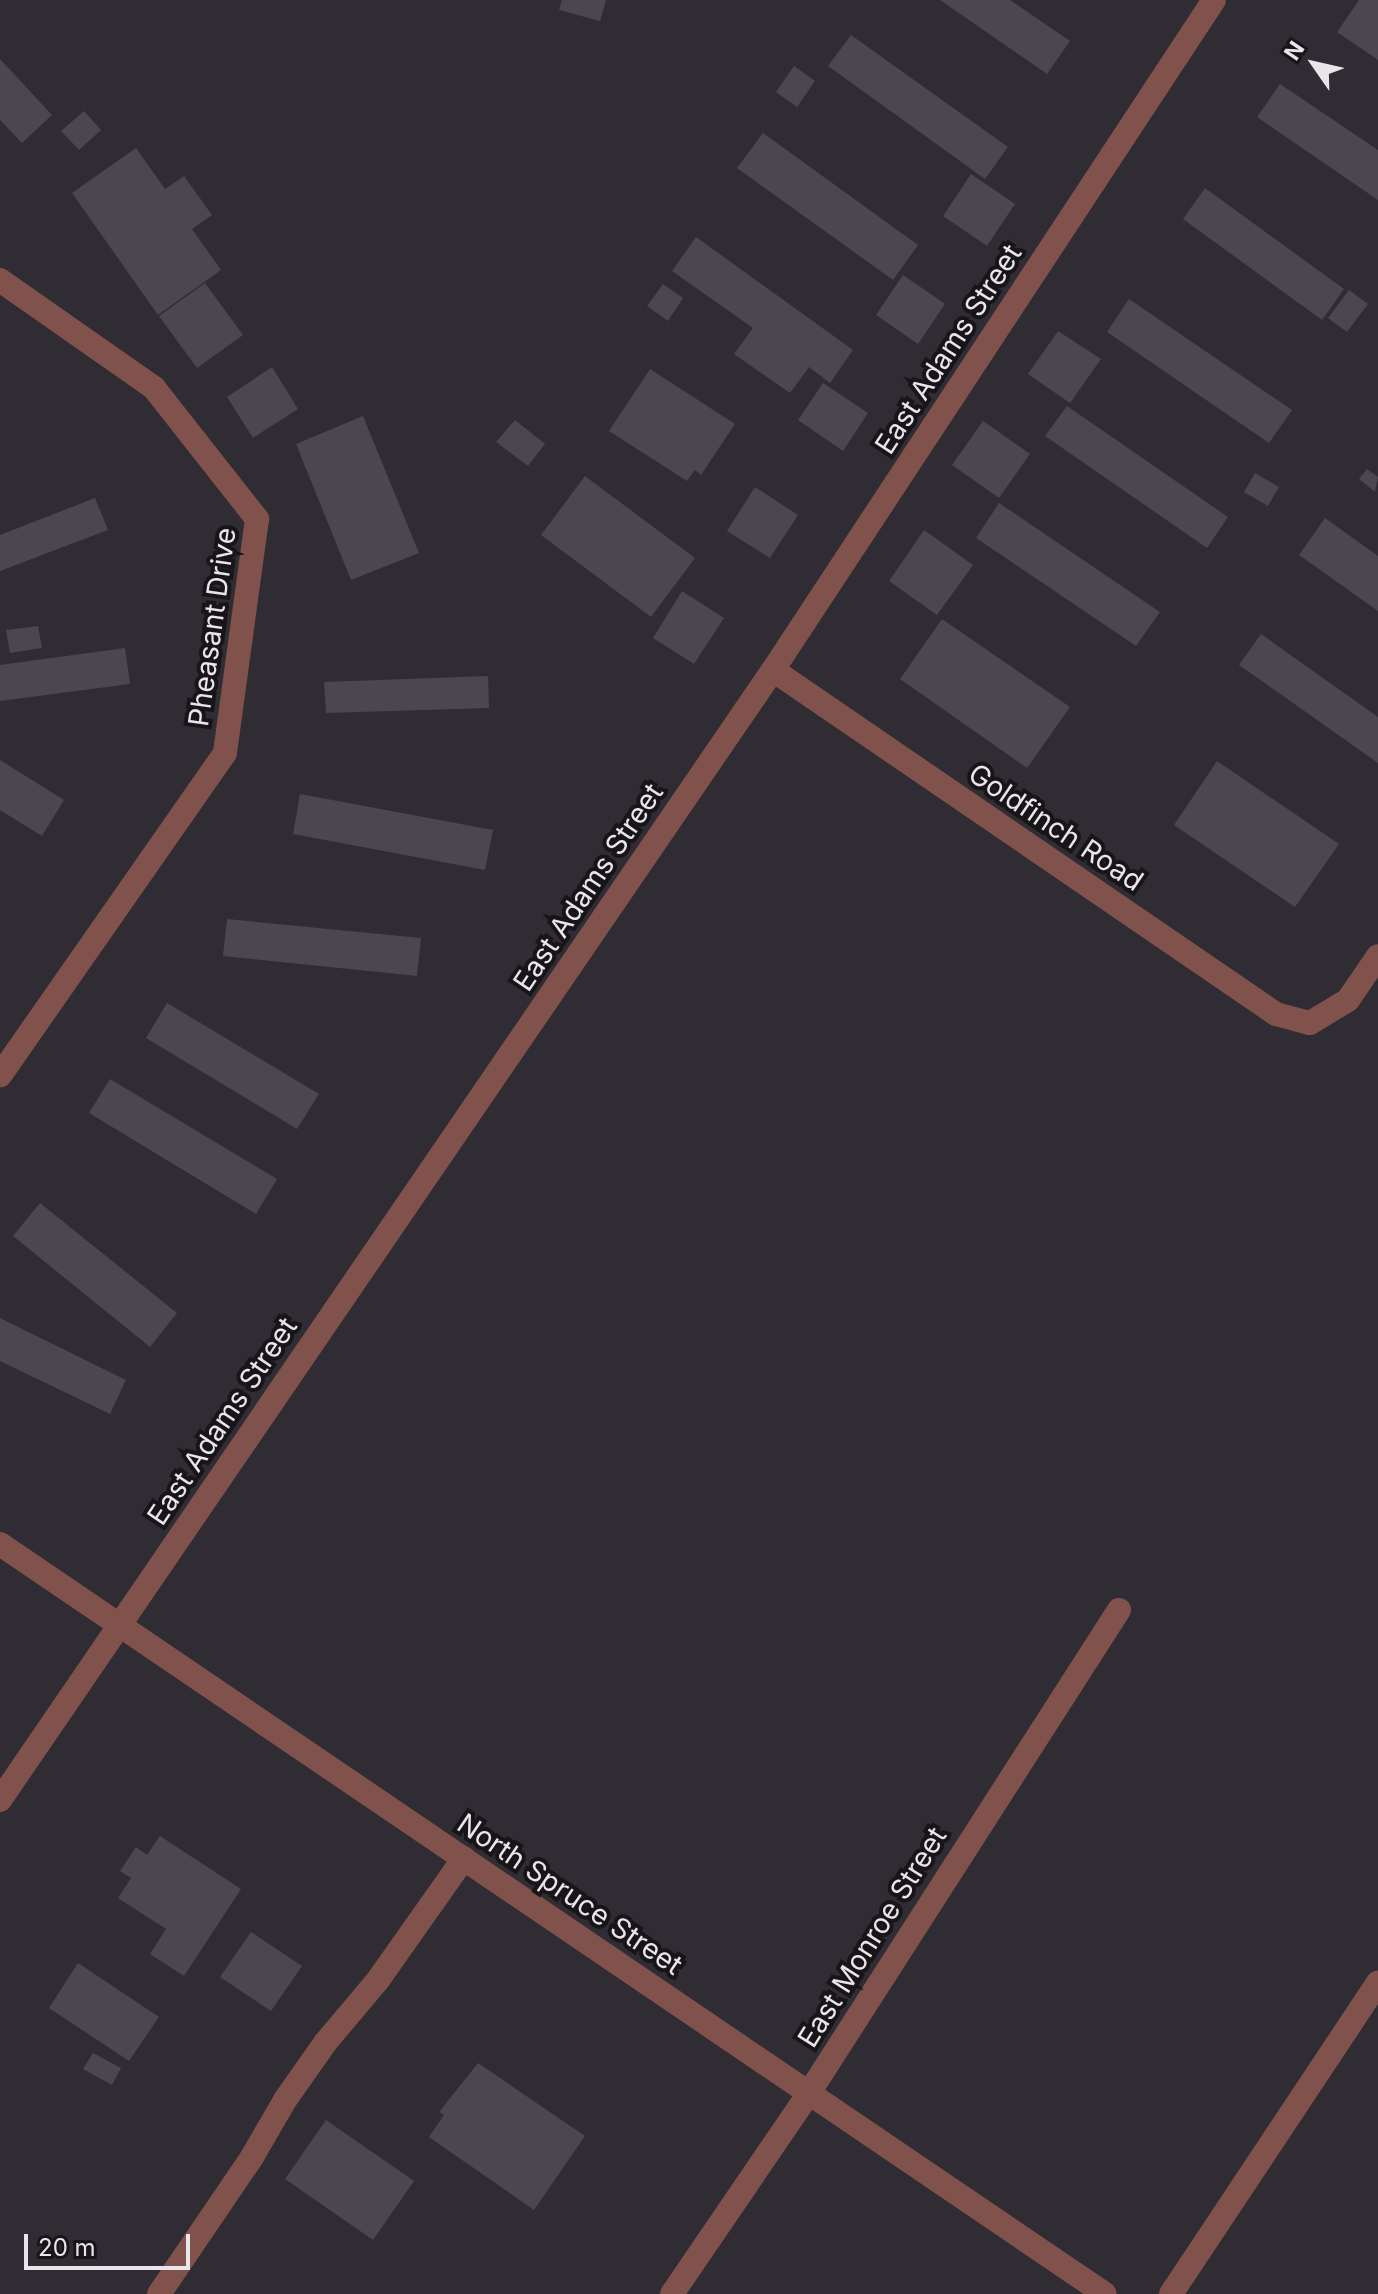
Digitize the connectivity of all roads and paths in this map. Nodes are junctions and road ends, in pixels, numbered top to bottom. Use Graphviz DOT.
graph roads {
  1 [pos="1214,0"];
  2 [pos="0,280"];
  3 [pos="773,670"];
  4 [pos="1378,956"];
  5 [pos="0,1075"];
  6 [pos="0,1544"];
  7 [pos="1119,1610"];
  8 [pos="119,1624"];
  9 [pos="0,1800"];
  10 [pos="464,1858"];
  11 [pos="1378,1982"];
  12 [pos="809,2093"];
  13 [pos="159,2294"];
  14 [pos="672,2294"];
  15 [pos="1105,2294"];
  16 [pos="1171,2294"];
  1 -- 3 [label="street, East Adams Street"];
  2 -- 5 [label="street, Pheasant Drive"];
  3 -- 4 [label="street, Goldfinch Road"];
  3 -- 8 [label="street, East Adams Street"];
  6 -- 8 [label="street, North Spruce Street"];
  7 -- 12 [label="street, East Monroe Street"];
  8 -- 9 [label="street, East Adams Street"];
  8 -- 10 [label="street, North Spruce Street"];
  10 -- 12 [label="street, North Spruce Street"];
  10 -- 13 [label="street"];
  11 -- 16 [label="street"];
  12 -- 14 [label="street, East Monroe Street"];
  12 -- 15 [label="street, North Spruce Street"];
}
